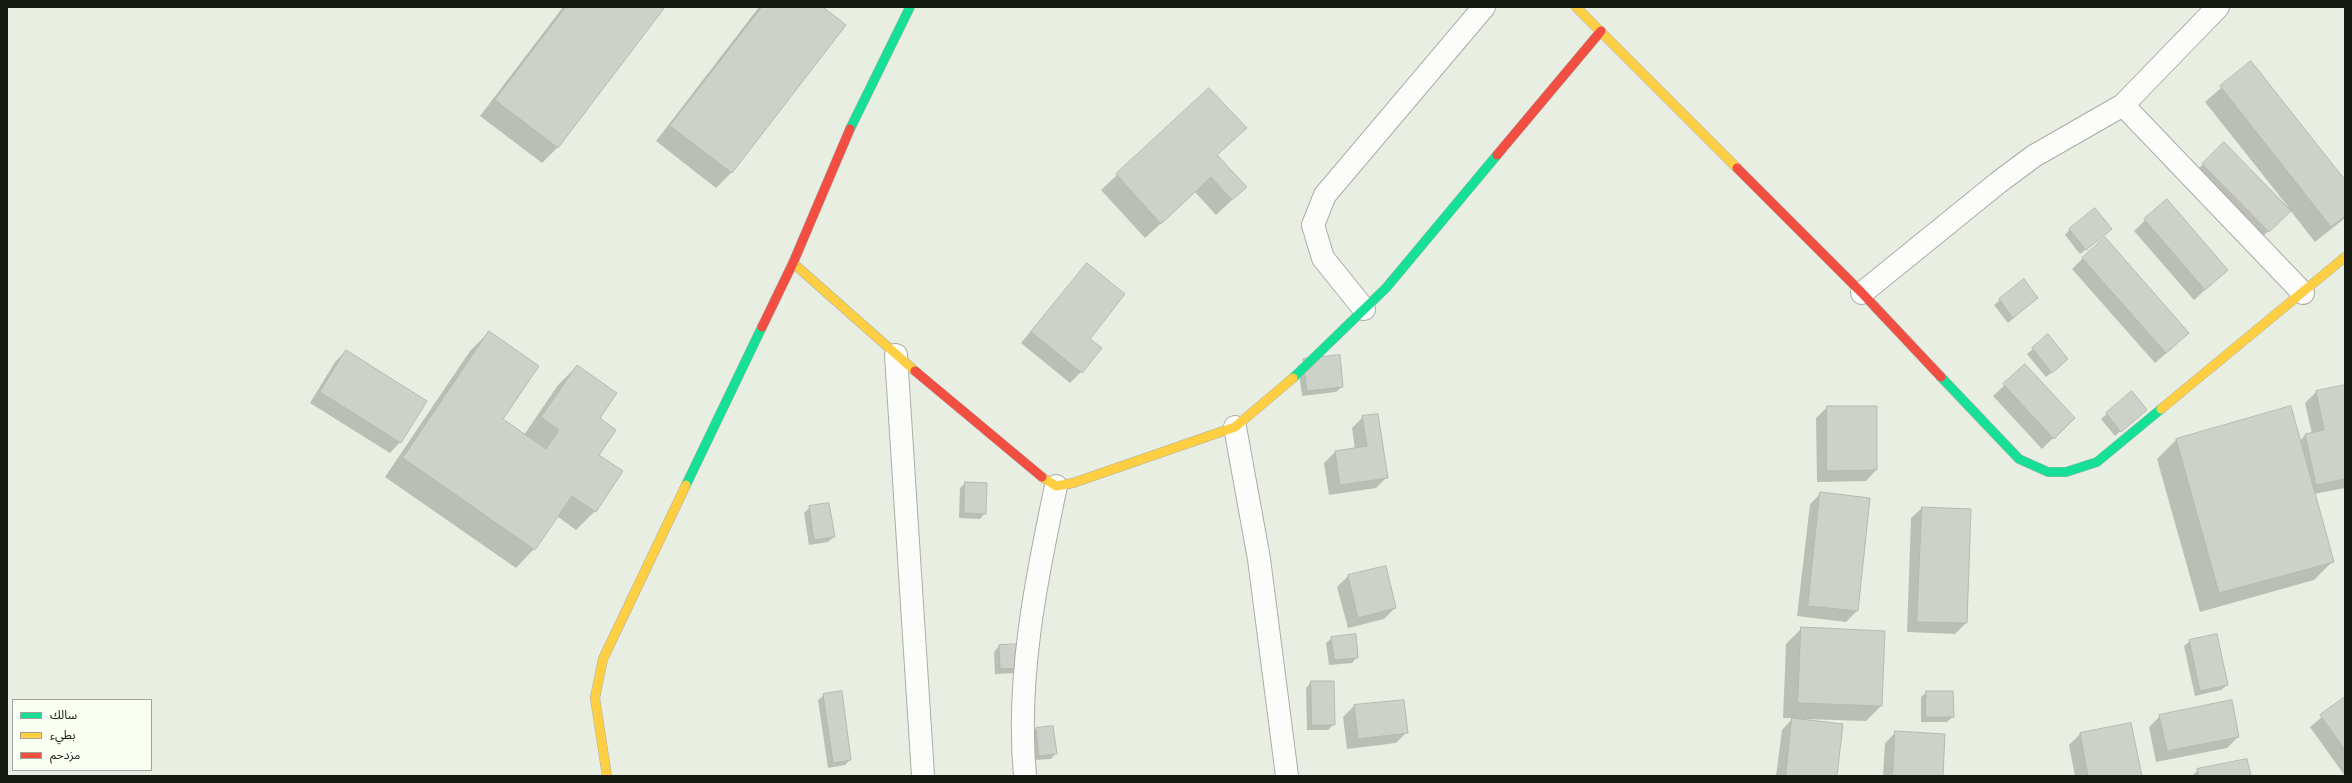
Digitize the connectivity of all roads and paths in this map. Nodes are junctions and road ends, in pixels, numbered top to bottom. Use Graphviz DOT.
graph roads {
  1 [pos="910,7"];
  2 [pos="1484,7"];
  3 [pos="1576,7"];
  4 [pos="2218,7"];
  5 [pos="1601,31"];
  6 [pos="2123,105"];
  7 [pos="2345,257"];
  8 [pos="793,263"];
  9 [pos="1862,293"];
  10 [pos="2303,293"];
  11 [pos="1364,310"];
  12 [pos="896,355"];
  13 [pos="1235,427"];
  14 [pos="1056,486"];
  15 [pos="607,776"];
  16 [pos="923,776"];
  17 [pos="1025,776"];
  18 [pos="1287,776"];
  1 -- 8 [label="street"];
  2 -- 11 [label="street"];
  3 -- 5 [label="street"];
  4 -- 6 [label="street"];
  5 -- 9 [label="street"];
  5 -- 11 [label="street"];
  6 -- 9 [label="street"];
  6 -- 10 [label="street"];
  7 -- 10 [label="street"];
  8 -- 12 [label="street"];
  8 -- 15 [label="street"];
  9 -- 10 [label="street"];
  11 -- 13 [label="street"];
  12 -- 14 [label="street"];
  12 -- 16 [label="street"];
  13 -- 14 [label="street"];
  13 -- 18 [label="street"];
  14 -- 17 [label="street"];
}
